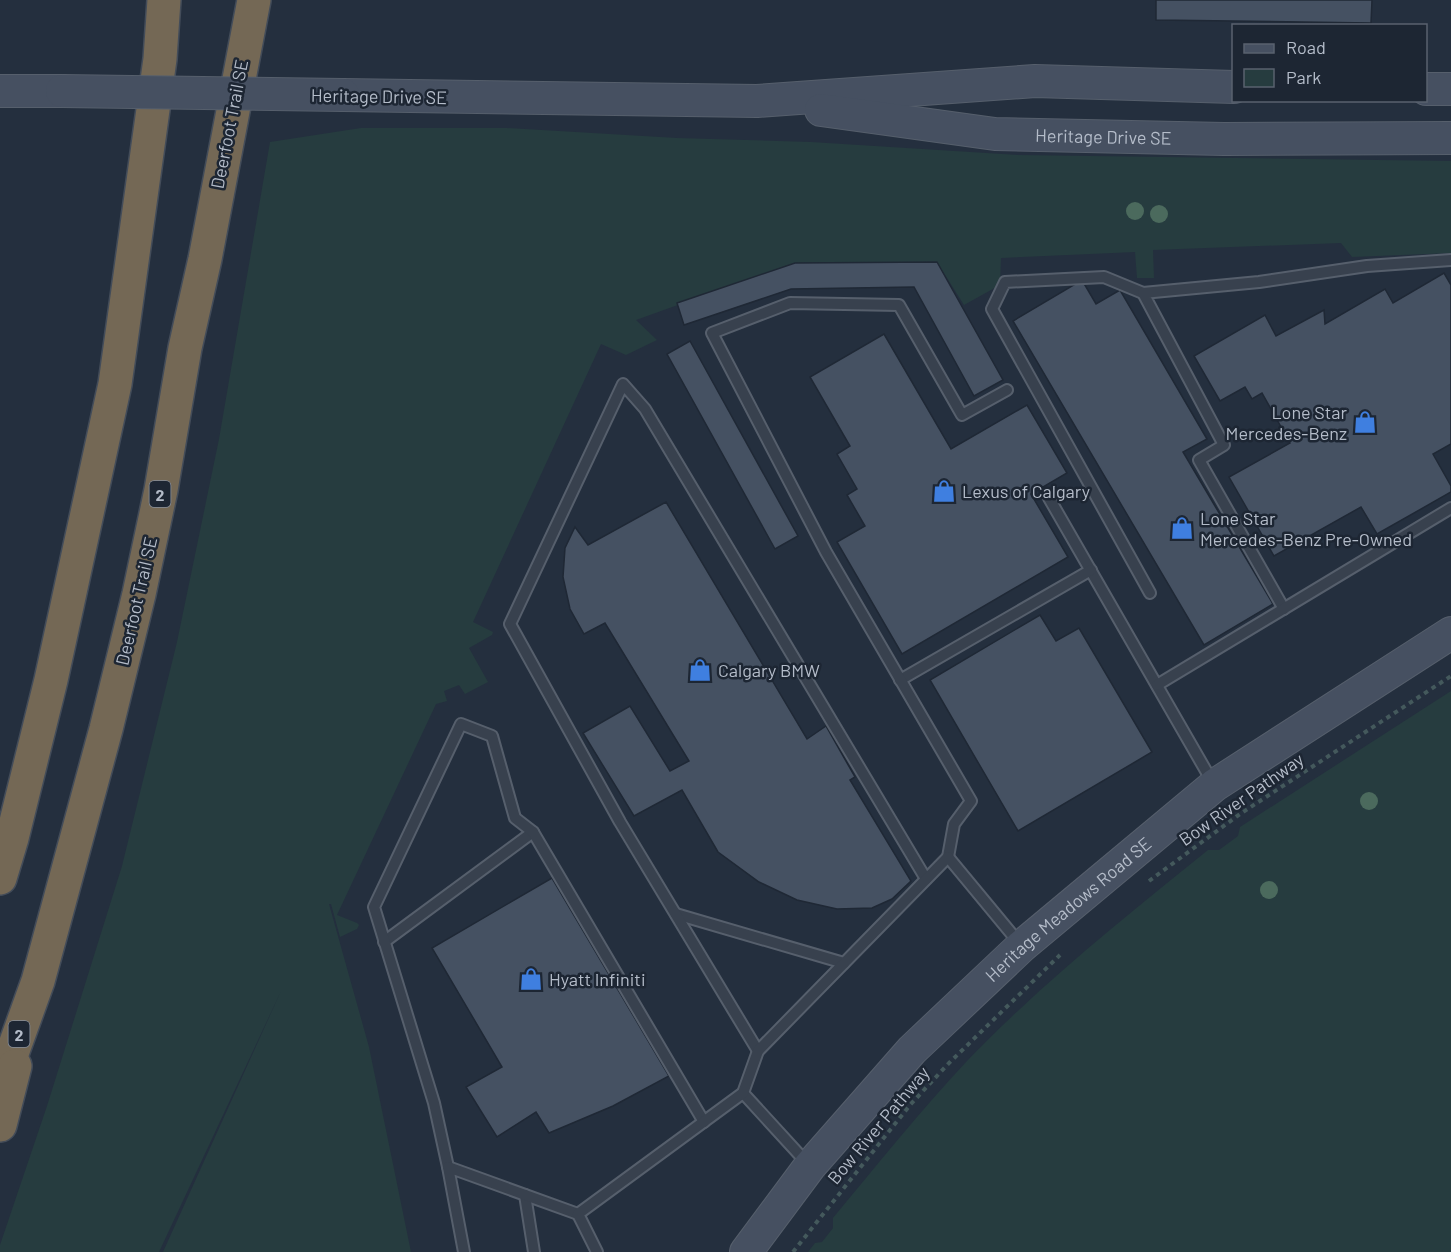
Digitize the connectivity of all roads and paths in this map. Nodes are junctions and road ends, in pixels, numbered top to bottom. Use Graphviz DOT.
graph roads {
  1 [pos="164,0"];
  2 [pos="254,0"];
  3 [pos="1232,87"];
  4 [pos="1427,89"];
  5 [pos="1451,89"];
  6 [pos="0,91"];
  7 [pos="757,102"];
  8 [pos="1451,138"];
  9 [pos="1451,260"];
  10 [pos="1143,293"];
  11 [pos="1007,390"];
  12 [pos="1049,498"];
  13 [pos="1451,508"];
  14 [pos="1091,570"];
  15 [pos="1150,593"];
  16 [pos="1284,609"];
  17 [pos="1451,633"];
  18 [pos="1451,676"];
  19 [pos="900,680"];
  20 [pos="1157,685"];
  21 [pos="1215,785"];
  22 [pos="533,832"];
  23 [pos="948,857"];
  24 [pos="0,878"];
  25 [pos="926,879"];
  26 [pos="1142,886"];
  27 [pos="676,914"];
  28 [pos="384,942"];
  29 [pos="1022,946"];
  30 [pos="1068,947"];
  31 [pos="844,963"];
  32 [pos="38,981"];
  33 [pos="758,1051"];
  34 [pos="0,1087"];
  35 [pos="743,1093"];
  36 [pos="704,1122"];
  37 [pos="0,1125"];
  38 [pos="810,1166"];
  39 [pos="448,1167"];
  40 [pos="525,1195"];
  41 [pos="578,1214"];
  42 [pos="464,1252"];
  43 [pos="534,1252"];
  44 [pos="597,1252"];
  45 [pos="746,1252"];
  46 [pos="793,1252"];
  1 -- 24 [label="highway"];
  2 -- 32 [label="highway, Deerfoot Trail SE / 2"];
  3 -- 7 [label="main road, Heritage Drive SE"];
  4 -- 5 [label="main road"];
  6 -- 7 [label="main road, Heritage Drive SE, bridge"];
  7 -- 8 [label="main road, Heritage Drive SE"];
  9 -- 10 [label="lane"];
  10 -- 15 [label="lane"];
  10 -- 16 [label="lane"];
  11 -- 19 [label="lane"];
  12 -- 14 [label="lane"];
  13 -- 16 [label="lane"];
  14 -- 19 [label="lane"];
  14 -- 20 [label="lane"];
  16 -- 20 [label="lane"];
  17 -- 21 [label="main road, Heritage Meadows Road SE"];
  18 -- 26 [label="path, Bow River Pathway"];
  19 -- 23 [label="lane"];
  20 -- 21 [label="lane"];
  21 -- 29 [label="main road, Heritage Meadows Road SE"];
  22 -- 28 [label="lane"];
  22 -- 28 [label="lane"];
  22 -- 36 [label="lane"];
  23 -- 25 [label="lane"];
  23 -- 29 [label="lane"];
  25 -- 27 [label="lane"];
  25 -- 31 [label="lane"];
  27 -- 31 [label="lane"];
  27 -- 33 [label="lane"];
  28 -- 39 [label="lane"];
  29 -- 38 [label="main road, Heritage Meadows Road SE"];
  30 -- 46 [label="path, Bow River Pathway"];
  31 -- 33 [label="lane"];
  32 -- 34 [label="highway, Deerfoot Trail SE / 2"];
  32 -- 37 [label="highway"];
  33 -- 35 [label="lane"];
  35 -- 36 [label="lane"];
  35 -- 38 [label="lane"];
  36 -- 41 [label="lane"];
  38 -- 45 [label="main road, Heritage Meadows Road SE"];
  39 -- 40 [label="lane"];
  39 -- 42 [label="lane"];
  40 -- 41 [label="lane"];
  40 -- 43 [label="lane"];
  41 -- 44 [label="lane"];
}
